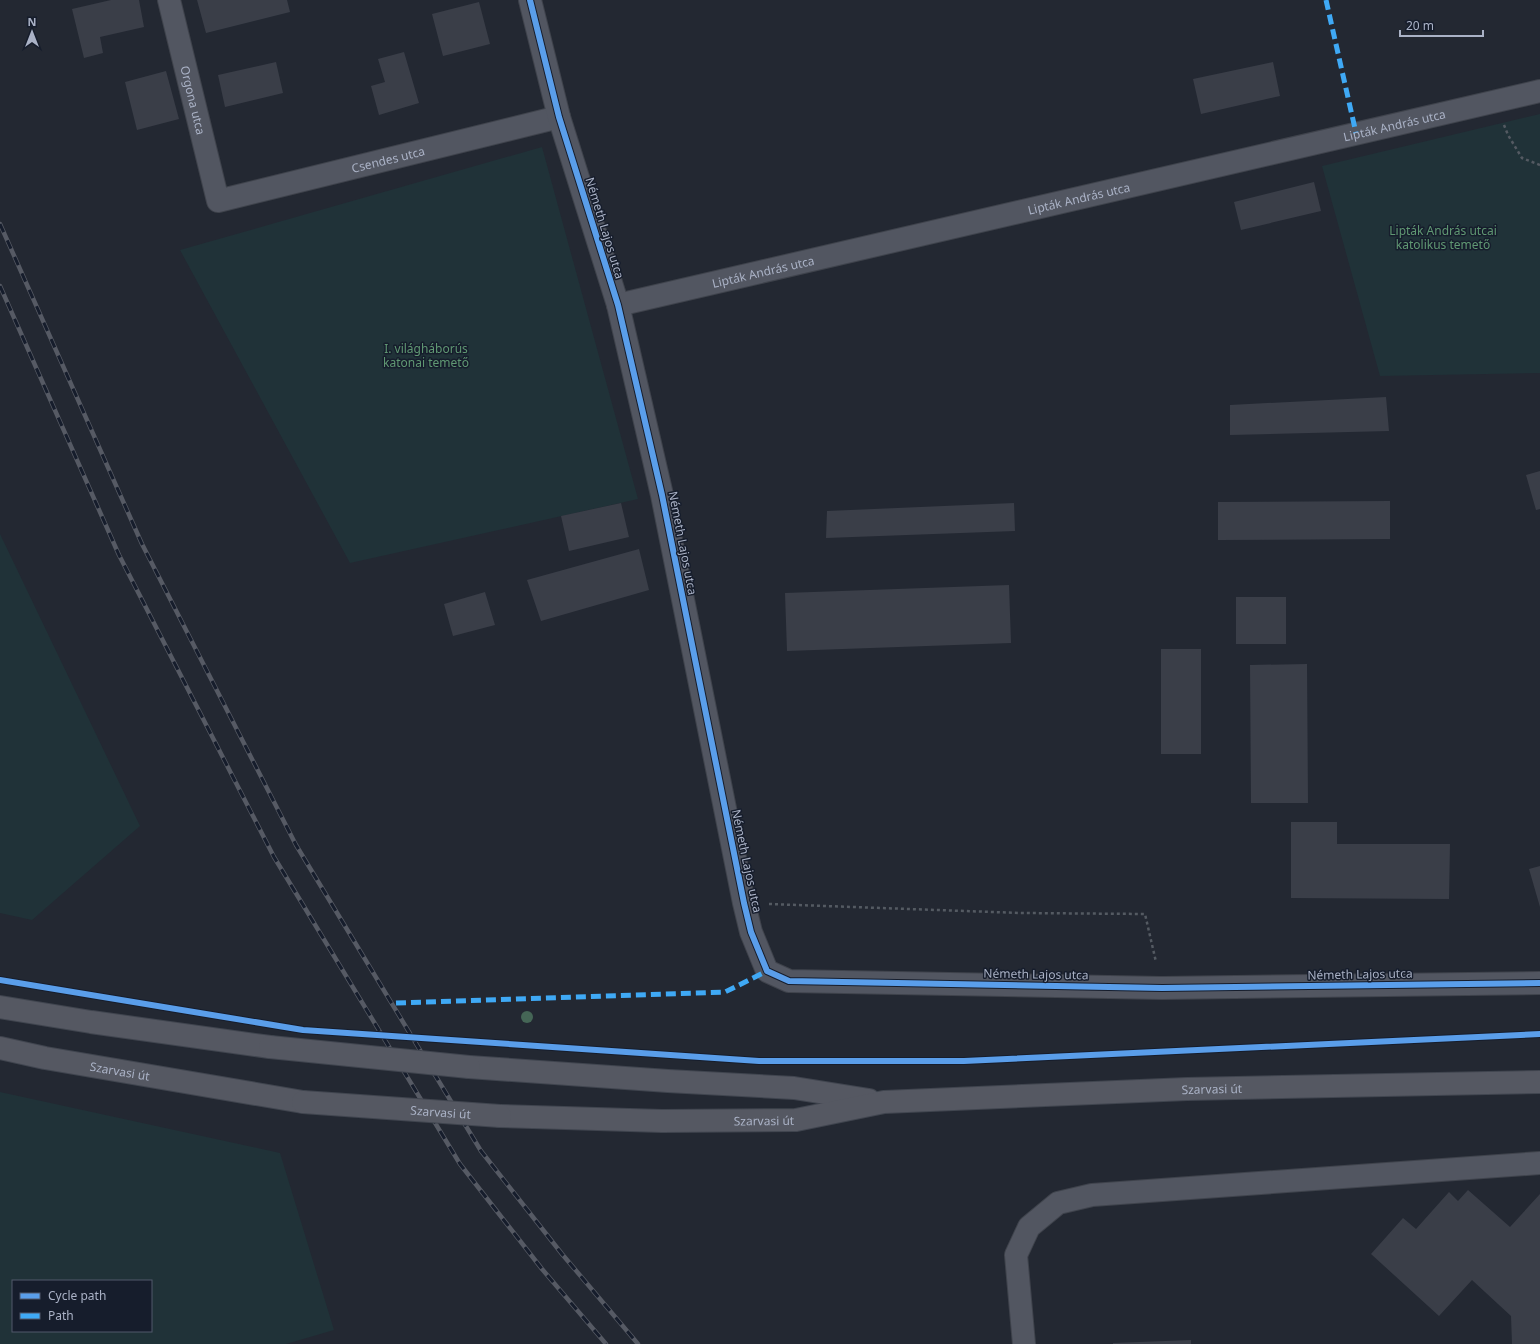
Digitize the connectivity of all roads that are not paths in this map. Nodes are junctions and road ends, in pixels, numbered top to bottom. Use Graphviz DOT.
graph roads {
  1 [pos="169,0"];
  2 [pos="530,0"];
  3 [pos="1540,91"];
  4 [pos="559,117"];
  5 [pos="218,201"];
  6 [pos="618,305"];
  7 [pos="1540,983"];
  8 [pos="0,1006"];
  9 [pos="0,1048"];
  10 [pos="1540,1082"];
  11 [pos="884,1102"];
  12 [pos="1540,1163"];
  13 [pos="1024,1344"];
  1 -- 5 [label="street, Orgona utca"];
  2 -- 4 [label="street, Németh Lajos utca"];
  3 -- 6 [label="street, Lipták András utca"];
  4 -- 5 [label="street, Csendes utca"];
  4 -- 6 [label="street, Németh Lajos utca"];
  6 -- 7 [label="street, Németh Lajos utca"];
  8 -- 11 [label="main road, Szarvasi út, bridge"];
  9 -- 11 [label="main road, Szarvasi út, bridge"];
  10 -- 11 [label="main road, Szarvasi út"];
  12 -- 13 [label="street"];
}
